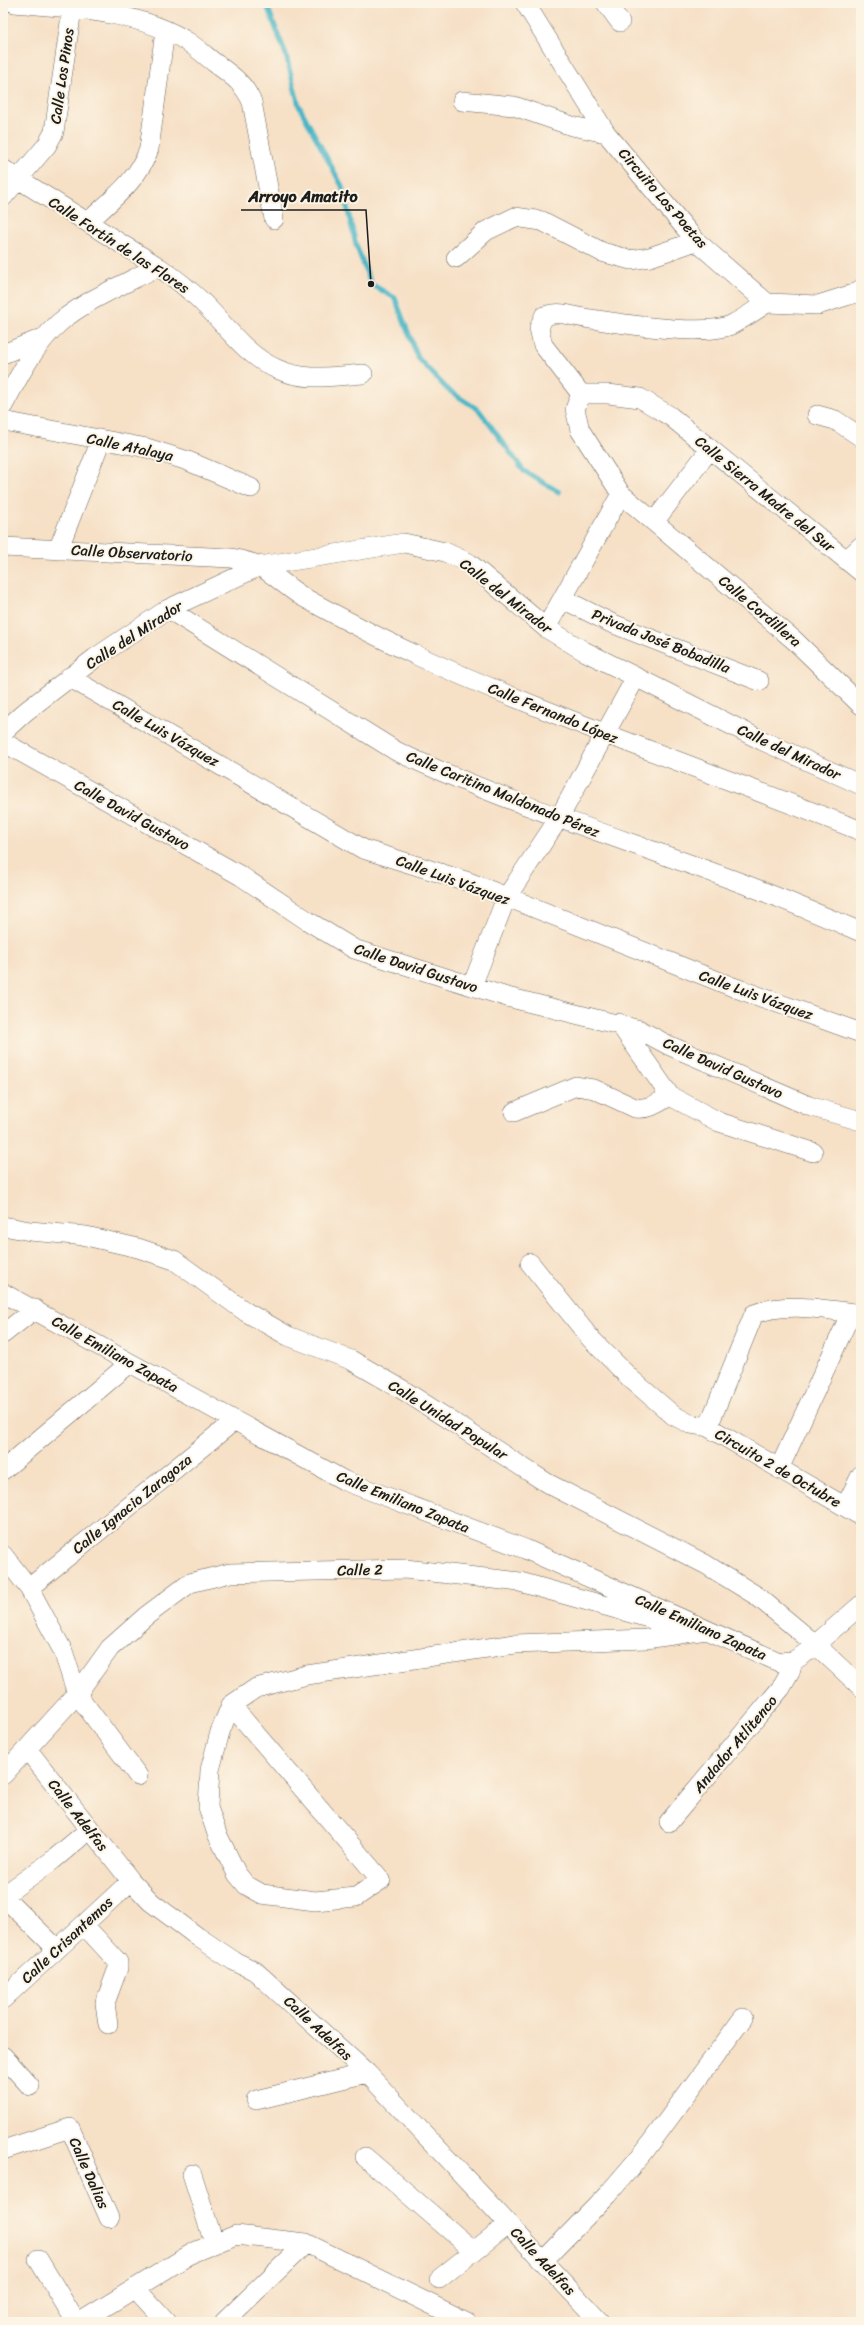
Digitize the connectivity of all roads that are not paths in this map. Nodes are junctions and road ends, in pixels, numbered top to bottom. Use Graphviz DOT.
graph roads {
  1 [pos="14,3"];
  2 [pos="525,3"];
  3 [pos="606,3"];
  4 [pos="72,9"];
  5 [pos="620,22"];
  6 [pos="165,31"];
  7 [pos="462,101"];
  8 [pos="606,133"];
  9 [pos="3,169"];
  10 [pos="19,180"];
  11 [pos="3,197"];
  12 [pos="274,219"];
  13 [pos="88,222"];
  14 [pos="696,241"];
  15 [pos="456,258"];
  16 [pos="157,267"];
  17 [pos="859,291"];
  18 [pos="767,303"];
  19 [pos="45,337"];
  20 [pos="3,354"];
  21 [pos="363,374"];
  22 [pos="581,394"];
  23 [pos="3,406"];
  24 [pos="817,415"];
  25 [pos="3,421"];
  26 [pos="861,437"];
  27 [pos="102,440"];
  28 [pos="710,449"];
  29 [pos="251,488"];
  30 [pos="621,494"];
  31 [pos="654,522"];
  32 [pos="861,546"];
  33 [pos="3,547"];
  34 [pos="58,550"];
  35 [pos="847,560"];
  36 [pos="260,566"];
  37 [pos="861,572"];
  38 [pos="563,599"];
  39 [pos="168,609"];
  40 [pos="546,628"];
  41 [pos="69,677"];
  42 [pos="636,677"];
  43 [pos="759,681"];
  44 [pos="861,706"];
  45 [pos="3,732"];
  46 [pos="604,735"];
  47 [pos="3,742"];
  48 [pos="861,784"];
  49 [pos="559,818"];
  50 [pos="861,831"];
  51 [pos="506,898"];
  52 [pos="861,932"];
  53 [pos="472,986"];
  54 [pos="619,1023"];
  55 [pos="861,1033"];
  56 [pos="670,1096"];
  57 [pos="514,1112"];
  58 [pos="861,1121"];
  59 [pos="813,1152"];
  60 [pos="3,1226"];
  61 [pos="530,1263"];
  62 [pos="3,1293"];
  63 [pos="35,1309"];
  64 [pos="856,1313"];
  65 [pos="3,1334"];
  66 [pos="130,1362"];
  67 [pos="234,1421"];
  68 [pos="708,1427"];
  69 [pos="779,1469"];
  70 [pos="3,1470"];
  71 [pos="861,1475"];
  72 [pos="853,1512"];
  73 [pos="3,1555"];
  74 [pos="29,1588"];
  75 [pos="861,1605"];
  76 [pos="706,1630"];
  77 [pos="681,1634"];
  78 [pos="815,1644"];
  79 [pos="793,1661"];
  80 [pos="861,1687"];
  81 [pos="77,1694"];
  82 [pos="231,1705"];
  83 [pos="27,1749"];
  84 [pos="3,1775"];
  85 [pos="138,1776"];
  86 [pos="669,1822"];
  87 [pos="90,1829"];
  88 [pos="131,1881"];
  89 [pos="3,1896"];
  90 [pos="84,1925"];
  91 [pos="57,1949"];
  92 [pos="3,1999"];
  93 [pos="743,2018"];
  94 [pos="108,2024"];
  95 [pos="3,2056"];
  96 [pos="367,2073"];
  97 [pos="30,2086"];
  98 [pos="256,2100"];
  99 [pos="3,2150"];
  100 [pos="365,2157"];
  101 [pos="192,2174"];
  102 [pos="109,2218"];
  103 [pos="508,2224"];
  104 [pos="214,2243"];
  105 [pos="306,2243"];
  106 [pos="474,2251"];
  107 [pos="38,2259"];
  108 [pos="543,2261"];
  109 [pos="439,2279"];
  110 [pos="135,2288"];
  111 [pos="597,2321"];
  112 [pos="76,2322"];
  113 [pos="80,2322"];
  114 [pos="166,2322"];
  115 [pos="224,2322"];
  116 [pos="467,2322"];
  1 -- 4 [label="street"];
  2 -- 8 [label="street, Circuito Los Poetas"];
  3 -- 5 [label="street"];
  4 -- 6 [label="street"];
  4 -- 10 [label="street, Calle Los Pinos"];
  6 -- 12 [label="street"];
  6 -- 13 [label="street"];
  7 -- 8 [label="street"];
  8 -- 14 [label="street, Circuito Los Poetas"];
  9 -- 10 [label="street, Calle Fortín de las Flores"];
  10 -- 11 [label="street, Calle Los Pinos"];
  10 -- 13 [label="street, Calle Fortín de las Flores"];
  13 -- 16 [label="street, Calle Fortín de las Flores"];
  14 -- 15 [label="street"];
  14 -- 18 [label="street, Circuito Los Poetas"];
  16 -- 19 [label="street"];
  16 -- 21 [label="street, Calle Fortín de las Flores"];
  17 -- 18 [label="street"];
  18 -- 22 [label="street"];
  19 -- 20 [label="street"];
  19 -- 23 [label="street"];
  22 -- 28 [label="street, Calle Sierra Madre del Sur"];
  22 -- 30 [label="street, Calle Cordillera"];
  24 -- 26 [label="street"];
  25 -- 27 [label="street, Calle Atalaya"];
  27 -- 29 [label="street, Calle Atalaya"];
  27 -- 34 [label="street"];
  28 -- 31 [label="street"];
  28 -- 35 [label="street, Calle Sierra Madre del Sur"];
  30 -- 31 [label="street, Calle Cordillera"];
  30 -- 38 [label="street"];
  31 -- 44 [label="street, Calle Cordillera"];
  32 -- 35 [label="street"];
  33 -- 34 [label="street, Calle Observatorio"];
  34 -- 36 [label="street, Calle Observatorio"];
  35 -- 37 [label="street, Calle Sierra Madre del Sur"];
  36 -- 39 [label="street, Calle del Mirador"];
  36 -- 40 [label="street, Calle del Mirador"];
  36 -- 46 [label="street, Calle Fernando López"];
  38 -- 40 [label="street"];
  38 -- 43 [label="street, Privada José Bobadilla"];
  39 -- 41 [label="street, Calle del Mirador"];
  39 -- 49 [label="street, Calle Caritino Maldonado Pérez"];
  40 -- 42 [label="street, Calle del Mirador"];
  41 -- 45 [label="street, Calle del Mirador"];
  41 -- 51 [label="street, Calle Luis Vázquez"];
  42 -- 46 [label="street"];
  42 -- 48 [label="street, Calle del Mirador"];
  46 -- 49 [label="street"];
  46 -- 50 [label="street, Calle Fernando López"];
  47 -- 53 [label="street, Calle David Gustavo"];
  49 -- 51 [label="street"];
  49 -- 52 [label="street, Calle Caritino Maldonado Pérez"];
  51 -- 53 [label="street"];
  51 -- 55 [label="street, Calle Luis Vázquez"];
  53 -- 54 [label="street, Calle David Gustavo"];
  54 -- 56 [label="street"];
  54 -- 58 [label="street, Calle David Gustavo"];
  56 -- 57 [label="street"];
  56 -- 59 [label="street"];
  60 -- 78 [label="street, Calle Unidad Popular"];
  61 -- 68 [label="street"];
  62 -- 63 [label="street, Calle Emiliano Zapata"];
  63 -- 65 [label="street"];
  63 -- 66 [label="street, Calle Emiliano Zapata"];
  64 -- 68 [label="street, Circuito 2 de Octubre"];
  64 -- 69 [label="street"];
  66 -- 67 [label="street, Calle Emiliano Zapata"];
  66 -- 70 [label="street"];
  67 -- 74 [label="street, Calle Ignacio Zaragoza"];
  67 -- 76 [label="street, Calle Emiliano Zapata"];
  68 -- 69 [label="street, Circuito 2 de Octubre"];
  69 -- 72 [label="street, Circuito 2 de Octubre"];
  71 -- 72 [label="street"];
  73 -- 74 [label="street"];
  74 -- 81 [label="street"];
  75 -- 78 [label="street"];
  76 -- 77 [label="street"];
  76 -- 79 [label="street, Calle Emiliano Zapata"];
  77 -- 81 [label="street, Calle 2"];
  77 -- 82 [label="street"];
  78 -- 79 [label="street"];
  78 -- 80 [label="street, Calle Unidad Popular"];
  79 -- 86 [label="street, Andador Atlitenco"];
  81 -- 83 [label="street, Calle 2"];
  81 -- 85 [label="street"];
  82 -- 82 [label="street"];
  83 -- 84 [label="street, Calle 2"];
  83 -- 87 [label="street, Calle Adelfas"];
  87 -- 88 [label="street, Calle Adelfas"];
  87 -- 89 [label="street"];
  88 -- 90 [label="street, Calle Crisantemos"];
  88 -- 96 [label="street, Calle Adelfas"];
  89 -- 91 [label="street"];
  90 -- 91 [label="street, Calle Crisantemos"];
  90 -- 94 [label="street"];
  91 -- 92 [label="street, Calle Crisantemos"];
  93 -- 108 [label="street"];
  95 -- 97 [label="street"];
  96 -- 98 [label="street"];
  96 -- 103 [label="street, Calle Adelfas"];
  99 -- 102 [label="street, Calle Dalias"];
  100 -- 106 [label="street"];
  101 -- 104 [label="street"];
  103 -- 106 [label="street"];
  103 -- 108 [label="street, Calle Adelfas"];
  104 -- 105 [label="street"];
  104 -- 110 [label="street"];
  105 -- 115 [label="street"];
  105 -- 116 [label="street"];
  106 -- 109 [label="street"];
  107 -- 112 [label="street"];
  108 -- 111 [label="street, Calle Adelfas"];
  110 -- 113 [label="street"];
  110 -- 114 [label="street"];
}
